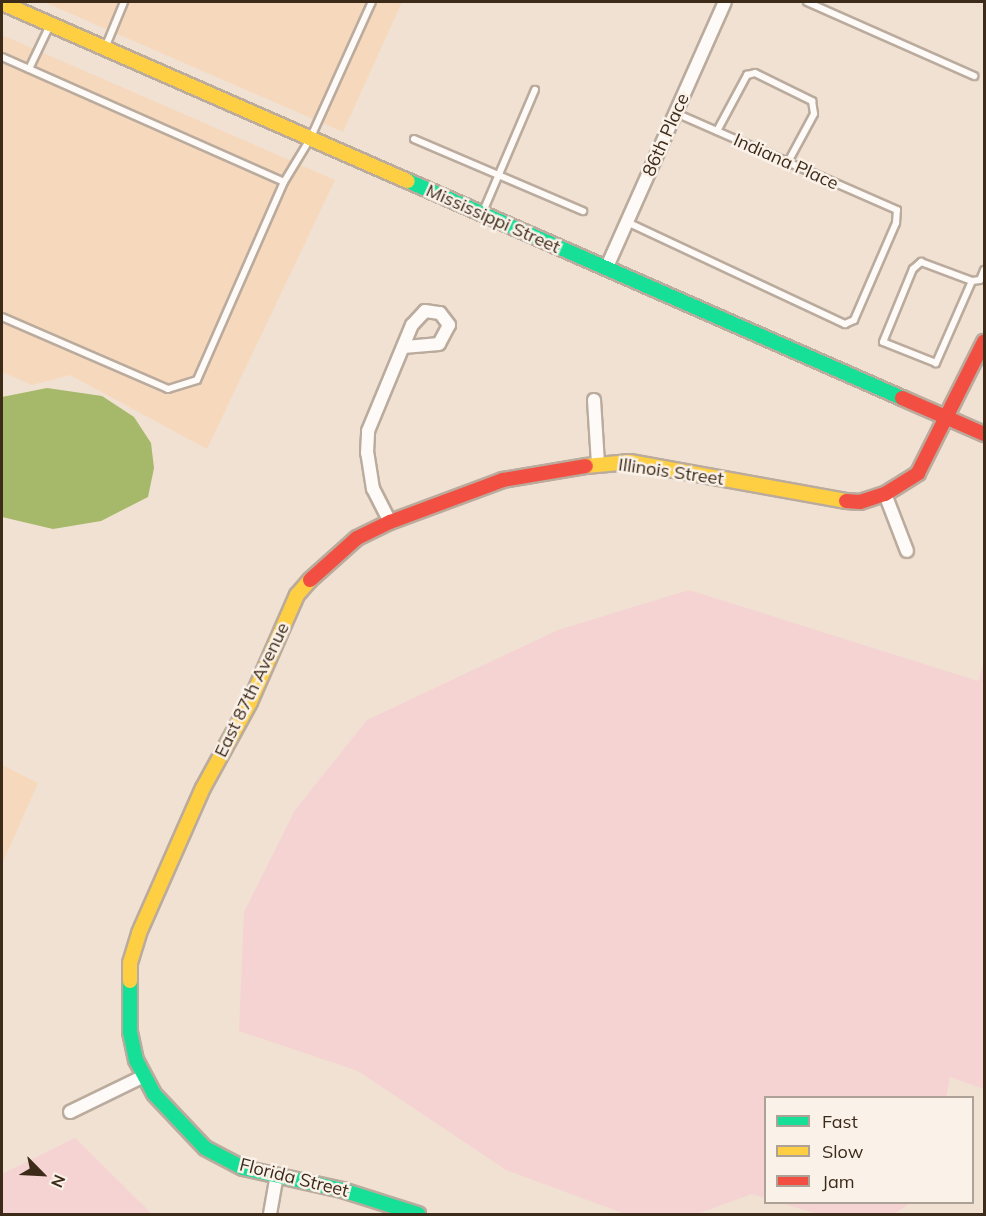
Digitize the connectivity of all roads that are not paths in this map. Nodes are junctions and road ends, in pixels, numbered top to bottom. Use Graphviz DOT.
graph roads {
  1 [pos="124,2"];
  2 [pos="372,2"];
  3 [pos="723,2"];
  4 [pos="807,2"];
  5 [pos="4,3"];
  6 [pos="50,25"];
  7 [pos="104,49"];
  8 [pos="2,57"];
  9 [pos="29,69"];
  10 [pos="974,76"];
  11 [pos="535,90"];
  12 [pos="675,113"];
  13 [pos="717,131"];
  14 [pos="310,139"];
  15 [pos="414,139"];
  16 [pos="788,162"];
  17 [pos="498,176"];
  18 [pos="284,182"];
  19 [pos="583,211"];
  20 [pos="482,214"];
  21 [pos="627,222"];
  22 [pos="606,268"];
  23 [pos="984,270"];
  24 [pos="972,281"];
  25 [pos="982,281"];
  26 [pos="2,317"];
  27 [pos="984,342"];
  28 [pos="405,347"];
  29 [pos="594,400"];
  30 [pos="949,418"];
  31 [pos="984,434"];
  32 [pos="597,464"];
  33 [pos="885,495"];
  34 [pos="390,522"];
  35 [pos="907,551"];
  36 [pos="157,893"];
  37 [pos="144,1076"];
  38 [pos="70,1112"];
  39 [pos="277,1176"];
  40 [pos="270,1215"];
  41 [pos="418,1215"];
  1 -- 7 [label="lane"];
  2 -- 14 [label="lane"];
  3 -- 12 [label="street, 86th Place"];
  4 -- 10 [label="lane"];
  5 -- 6 [label="street, Mississippi Street"];
  6 -- 7 [label="street, Mississippi Street"];
  6 -- 9 [label="lane"];
  7 -- 14 [label="street, Mississippi Street"];
  8 -- 9 [label="lane"];
  9 -- 18 [label="lane"];
  11 -- 17 [label="lane"];
  12 -- 13 [label="lane, Indiana Place"];
  12 -- 21 [label="street, 86th Place"];
  13 -- 16 [label="lane, Indiana Place"];
  13 -- 16 [label="lane"];
  14 -- 18 [label="lane"];
  14 -- 20 [label="street, Mississippi Street"];
  15 -- 17 [label="lane"];
  16 -- 21 [label="lane, Indiana Place"];
  17 -- 19 [label="lane"];
  17 -- 20 [label="lane"];
  18 -- 26 [label="lane"];
  20 -- 22 [label="street, Mississippi Street"];
  21 -- 22 [label="street, 86th Place"];
  22 -- 30 [label="street, Mississippi Street"];
  23 -- 25 [label="lane"];
  24 -- 24 [label="lane"];
  24 -- 25 [label="lane"];
  27 -- 30 [label="street"];
  28 -- 34 [label="street"];
  29 -- 32 [label="street"];
  30 -- 31 [label="street, Mississippi Street"];
  30 -- 33 [label="street"];
  32 -- 33 [label="street, Illinois Street"];
  32 -- 34 [label="street, Illinois Street"];
  33 -- 35 [label="street"];
  34 -- 36 [label="street, East 87th Avenue"];
  36 -- 37 [label="street, Florida Street"];
  37 -- 38 [label="street"];
  37 -- 39 [label="street, Florida Street"];
  39 -- 40 [label="street"];
  39 -- 41 [label="street, Florida Street"];
}
